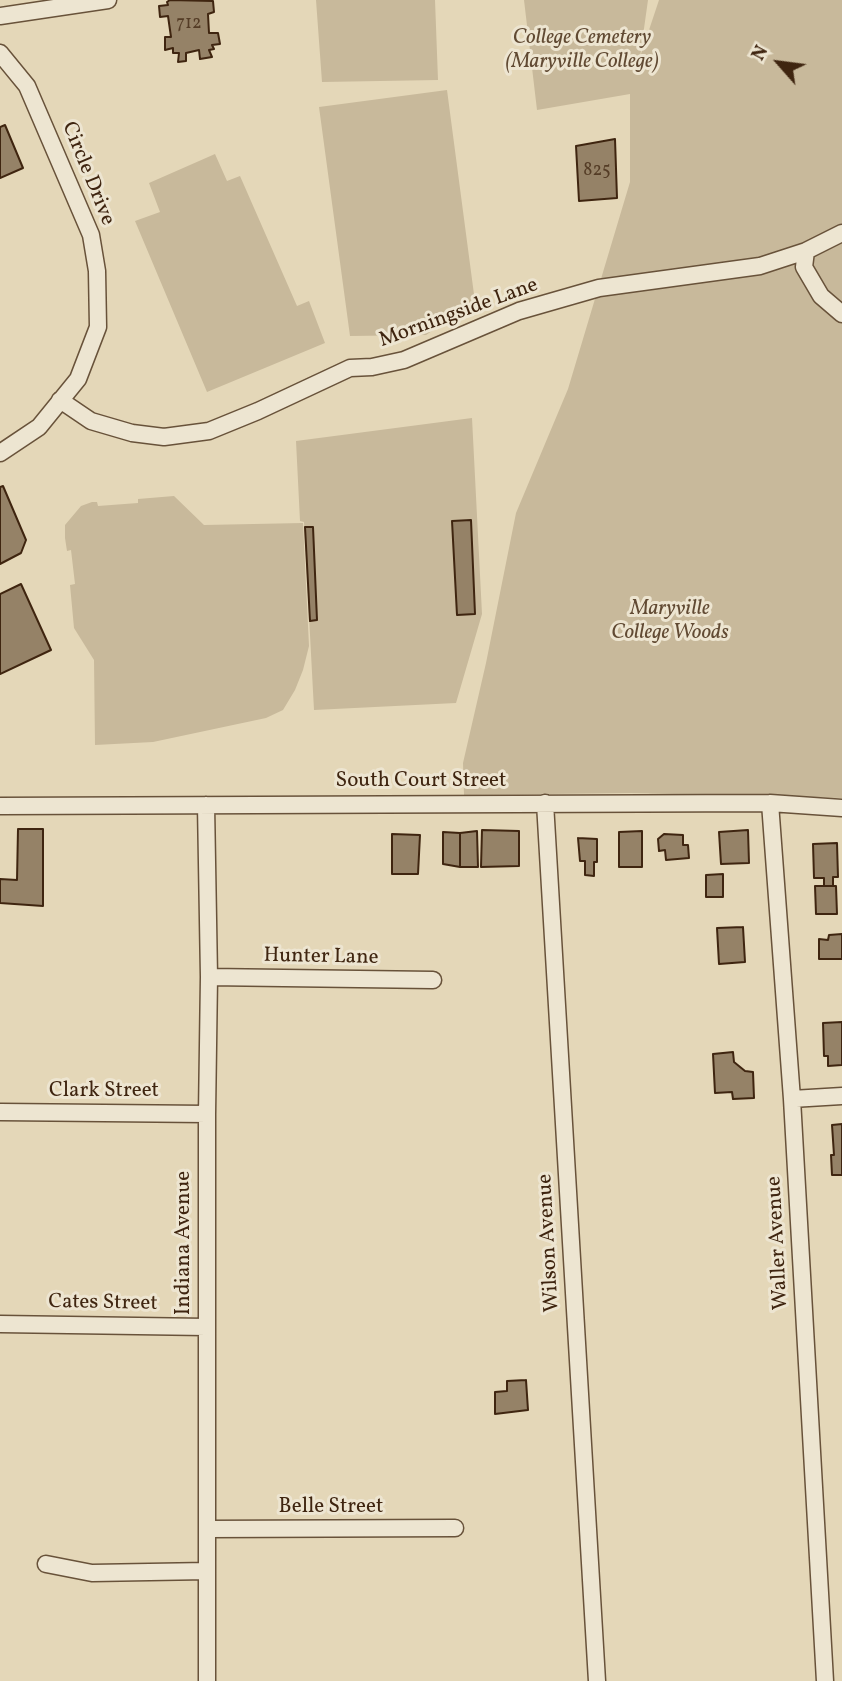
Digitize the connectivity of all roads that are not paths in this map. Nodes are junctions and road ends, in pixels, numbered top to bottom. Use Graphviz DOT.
graph roads {
  1 [pos="108,0"];
  2 [pos="0,16"];
  3 [pos="0,53"];
  4 [pos="842,233"];
  5 [pos="806,251"];
  6 [pos="842,314"];
  7 [pos="60,400"];
  8 [pos="0,453"];
  9 [pos="545,803"];
  10 [pos="770,803"];
  11 [pos="206,805"];
  12 [pos="0,806"];
  13 [pos="842,808"];
  14 [pos="209,977"];
  15 [pos="433,980"];
  16 [pos="842,1096"];
  17 [pos="792,1099"];
  18 [pos="0,1112"];
  19 [pos="207,1114"];
  20 [pos="0,1324"];
  21 [pos="206,1326"];
  22 [pos="455,1528"];
  23 [pos="207,1529"];
  24 [pos="46,1564"];
  25 [pos="207,1571"];
  26 [pos="206,1681"];
  27 [pos="597,1681"];
  28 [pos="825,1681"];
  1 -- 2 [label="street"];
  3 -- 7 [label="street, Circle Drive"];
  4 -- 5 [label="street, Morningside Lane"];
  5 -- 6 [label="street"];
  5 -- 7 [label="street, Morningside Lane"];
  7 -- 8 [label="street, Circle Drive"];
  9 -- 10 [label="street, South Court Street"];
  9 -- 11 [label="street, South Court Street"];
  9 -- 27 [label="street, Wilson Avenue"];
  10 -- 13 [label="street, South Court Street"];
  10 -- 17 [label="street, Waller Avenue"];
  11 -- 12 [label="street, South Court Street"];
  11 -- 14 [label="street, Indiana Avenue"];
  14 -- 15 [label="street, Hunter Lane"];
  14 -- 19 [label="street, Indiana Avenue"];
  16 -- 17 [label="street"];
  17 -- 28 [label="street, Waller Avenue"];
  18 -- 19 [label="street, Clark Street"];
  19 -- 21 [label="street, Indiana Avenue"];
  20 -- 21 [label="street, Cates Street"];
  21 -- 23 [label="street, Indiana Avenue"];
  22 -- 23 [label="street, Belle Street"];
  23 -- 25 [label="street, Indiana Avenue"];
  24 -- 25 [label="street"];
  25 -- 26 [label="street, Indiana Avenue"];
}
